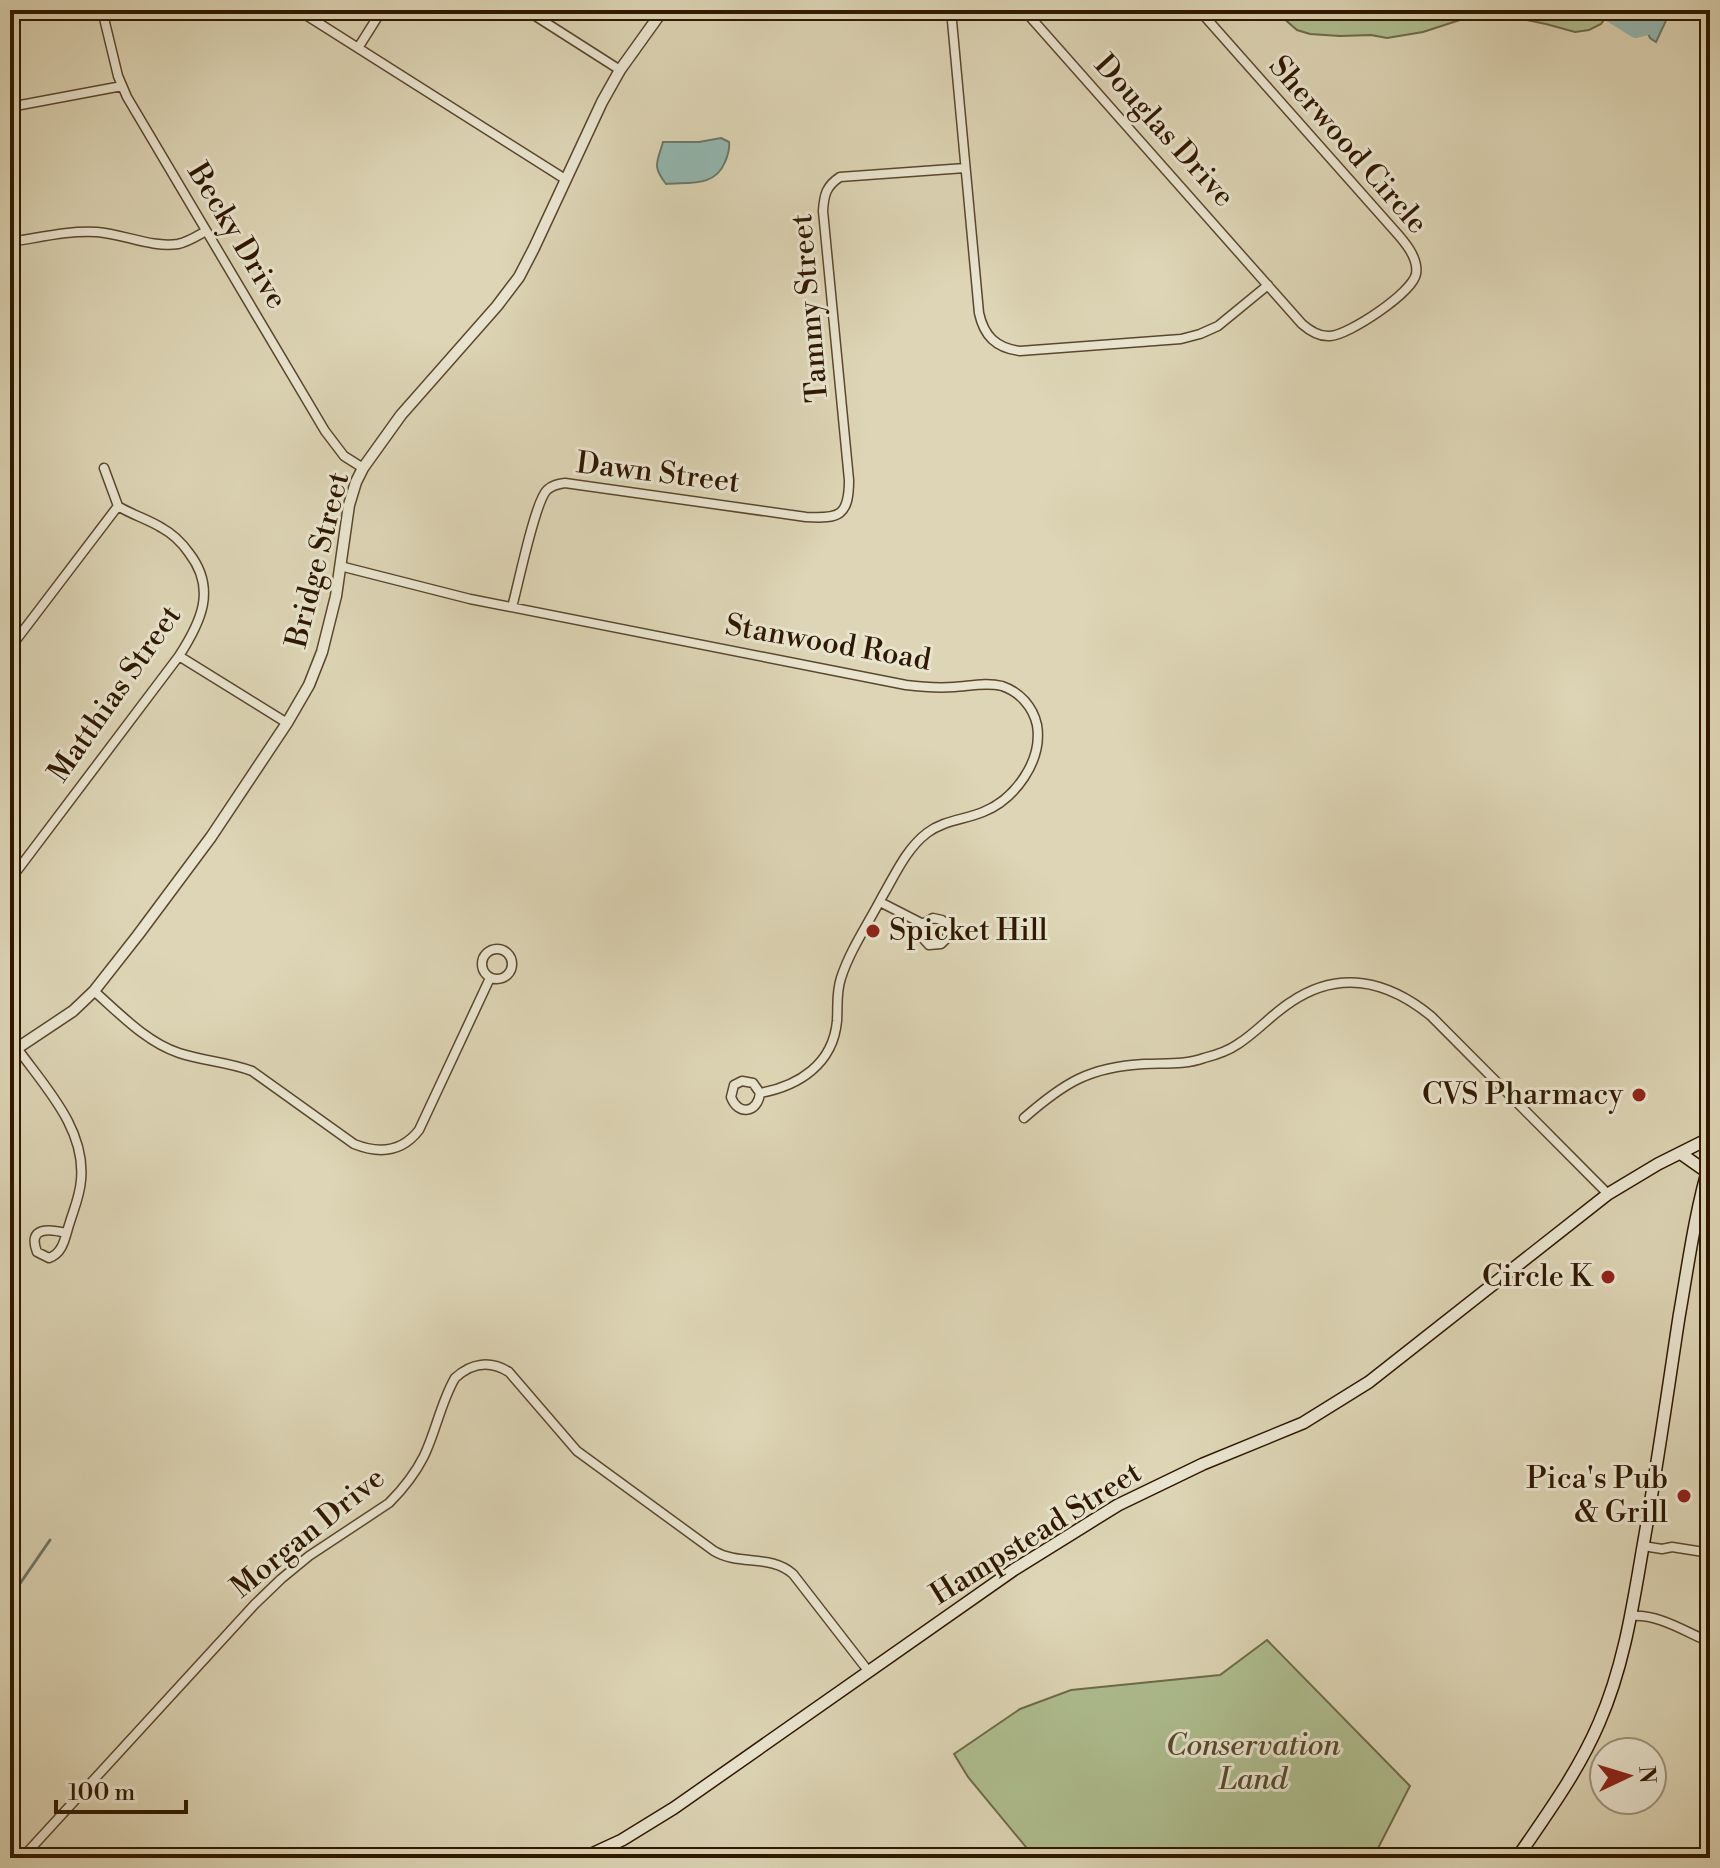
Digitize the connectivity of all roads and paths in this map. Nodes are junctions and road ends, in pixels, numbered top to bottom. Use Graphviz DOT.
graph roads {
  1 [pos="102,10"];
  2 [pos="298,10"];
  3 [pos="382,10"];
  4 [pos="526,10"];
  5 [pos="663,10"];
  6 [pos="951,10"];
  7 [pos="1024,10"];
  8 [pos="1199,10"];
  9 [pos="358,48"];
  10 [pos="620,70"];
  11 [pos="122,86"];
  12 [pos="10,107"];
  13 [pos="965,168"];
  14 [pos="565,179"];
  15 [pos="206,231"];
  16 [pos="10,242"];
  17 [pos="1268,285"];
  18 [pos="104,468"];
  19 [pos="363,468"];
  20 [pos="118,506"];
  21 [pos="839,514"];
  22 [pos="340,566"];
  23 [pos="512,607"];
  24 [pos="10,648"];
  25 [pos="179,656"];
  26 [pos="287,723"];
  27 [pos="10,880"];
  28 [pos="880,902"];
  29 [pos="923,924"];
  30 [pos="490,978"];
  31 [pos="94,991"];
  32 [pos="14,1051"];
  33 [pos="760,1093"];
  34 [pos="1024,1118"];
  35 [pos="1710,1138"];
  36 [pos="1680,1153"];
  37 [pos="1708,1167"];
  38 [pos="1608,1194"];
  39 [pos="66,1233"];
  40 [pos="1643,1546"];
  41 [pos="1710,1553"];
  42 [pos="1631,1616"];
  43 [pos="1710,1642"];
  44 [pos="869,1672"];
  45 [pos="22,1858"];
  46 [pos="583,1858"];
  47 [pos="1517,1858"];
  1 -- 11 [label="street, Becky Drive"];
  2 -- 9 [label="street"];
  3 -- 9 [label="street"];
  4 -- 10 [label="street"];
  5 -- 10 [label="street, Bridge Street"];
  6 -- 13 [label="street"];
  7 -- 17 [label="street, Douglas Drive"];
  8 -- 17 [label="street, Sherwood Circle"];
  9 -- 14 [label="street"];
  10 -- 14 [label="street, Bridge Street"];
  11 -- 12 [label="street"];
  11 -- 15 [label="street, Becky Drive"];
  13 -- 17 [label="street"];
  13 -- 21 [label="street, Tammy Street"];
  14 -- 19 [label="street, Bridge Street"];
  15 -- 16 [label="street"];
  15 -- 19 [label="street, Becky Drive"];
  18 -- 20 [label="street"];
  19 -- 22 [label="street, Bridge Street"];
  20 -- 24 [label="street"];
  20 -- 25 [label="street, Matthias Street"];
  21 -- 23 [label="street, Dawn Street"];
  22 -- 23 [label="street, Stanwood Road"];
  22 -- 26 [label="street, Bridge Street"];
  23 -- 28 [label="street, Stanwood Road"];
  25 -- 26 [label="street"];
  25 -- 27 [label="street, Matthias Street"];
  26 -- 31 [label="street, Bridge Street"];
  28 -- 29 [label="street"];
  28 -- 33 [label="street, Stanwood Road"];
  30 -- 31 [label="street"];
  31 -- 32 [label="street, Bridge Street"];
  32 -- 39 [label="street"];
  34 -- 38 [label="street"];
  35 -- 36 [label="main road, Hampstead Street"];
  36 -- 37 [label="main road"];
  36 -- 38 [label="main road, Hampstead Street"];
  37 -- 40 [label="main road"];
  38 -- 44 [label="main road, Hampstead Street"];
  40 -- 41 [label="street"];
  40 -- 42 [label="main road"];
  42 -- 43 [label="street"];
  42 -- 47 [label="main road"];
  44 -- 45 [label="street, Morgan Drive"];
  44 -- 46 [label="main road, Hampstead Street"];
}
